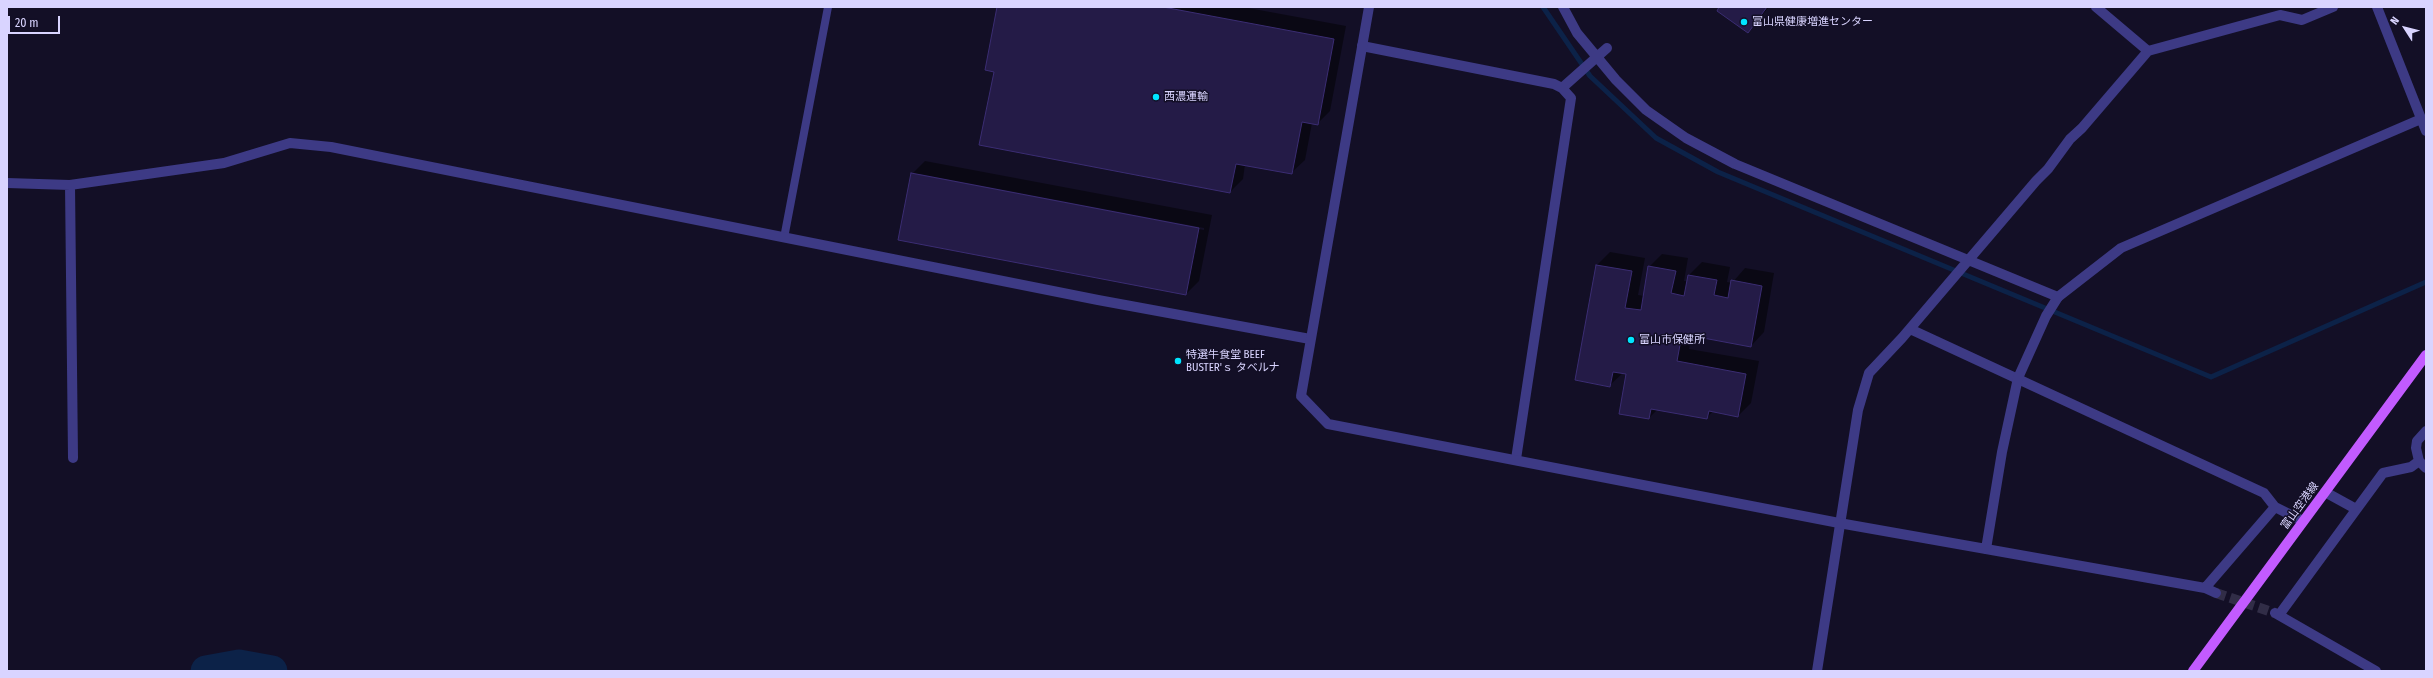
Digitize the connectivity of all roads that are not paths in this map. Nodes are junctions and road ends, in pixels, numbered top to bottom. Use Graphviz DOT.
graph roads {
  1 [pos="828,7"];
  2 [pos="1369,7"];
  3 [pos="1563,7"];
  4 [pos="2096,7"];
  5 [pos="2333,7"];
  6 [pos="2377,7"];
  7 [pos="1362,46"];
  8 [pos="1607,48"];
  9 [pos="2148,51"];
  10 [pos="1597,58"];
  11 [pos="1562,88"];
  12 [pos="2421,118"];
  13 [pos="2426,131"];
  14 [pos="7,183"];
  15 [pos="70,185"];
  16 [pos="784,238"];
  17 [pos="1969,260"];
  18 [pos="2058,297"];
  19 [pos="1910,329"];
  20 [pos="1310,339"];
  21 [pos="2426,355"];
  22 [pos="2018,378"];
  23 [pos="2426,432"];
  24 [pos="73,458"];
  25 [pos="1516,459"];
  26 [pos="2422,464"];
  27 [pos="2325,492"];
  28 [pos="2275,507"];
  29 [pos="2356,509"];
  30 [pos="2304,521"];
  31 [pos="1839,523"];
  32 [pos="1986,549"];
  33 [pos="2205,588"];
  34 [pos="2216,593"];
  35 [pos="1817,671"];
  36 [pos="2193,671"];
  37 [pos="2376,671"];
  1 -- 16 [label="lane"];
  2 -- 7 [label="street"];
  3 -- 10 [label="street"];
  4 -- 9 [label="street"];
  5 -- 9 [label="street"];
  6 -- 12 [label="street"];
  7 -- 11 [label="street"];
  7 -- 20 [label="street"];
  8 -- 10 [label="street"];
  9 -- 17 [label="street"];
  10 -- 11 [label="street"];
  10 -- 17 [label="street"];
  11 -- 25 [label="street"];
  12 -- 13 [label="street"];
  12 -- 18 [label="street"];
  14 -- 15 [label="street"];
  15 -- 16 [label="street"];
  15 -- 24 [label="street"];
  16 -- 20 [label="street"];
  17 -- 18 [label="street"];
  17 -- 19 [label="street"];
  18 -- 22 [label="street"];
  19 -- 22 [label="street"];
  19 -- 31 [label="street"];
  20 -- 25 [label="street"];
  21 -- 27 [label="main road, 富山空港線"];
  22 -- 28 [label="street"];
  22 -- 32 [label="street"];
  23 -- 26 [label="street"];
  25 -- 31 [label="street"];
  26 -- 29 [label="street"];
  27 -- 29 [label="street"];
  27 -- 30 [label="main road, 富山空港線"];
  28 -- 30 [label="street"];
  28 -- 33 [label="street"];
  29 -- 37 [label="street"];
  30 -- 36 [label="main road, 富山空港線"];
  31 -- 32 [label="street"];
  31 -- 35 [label="street"];
  32 -- 33 [label="street"];
  33 -- 34 [label="street"];
}
